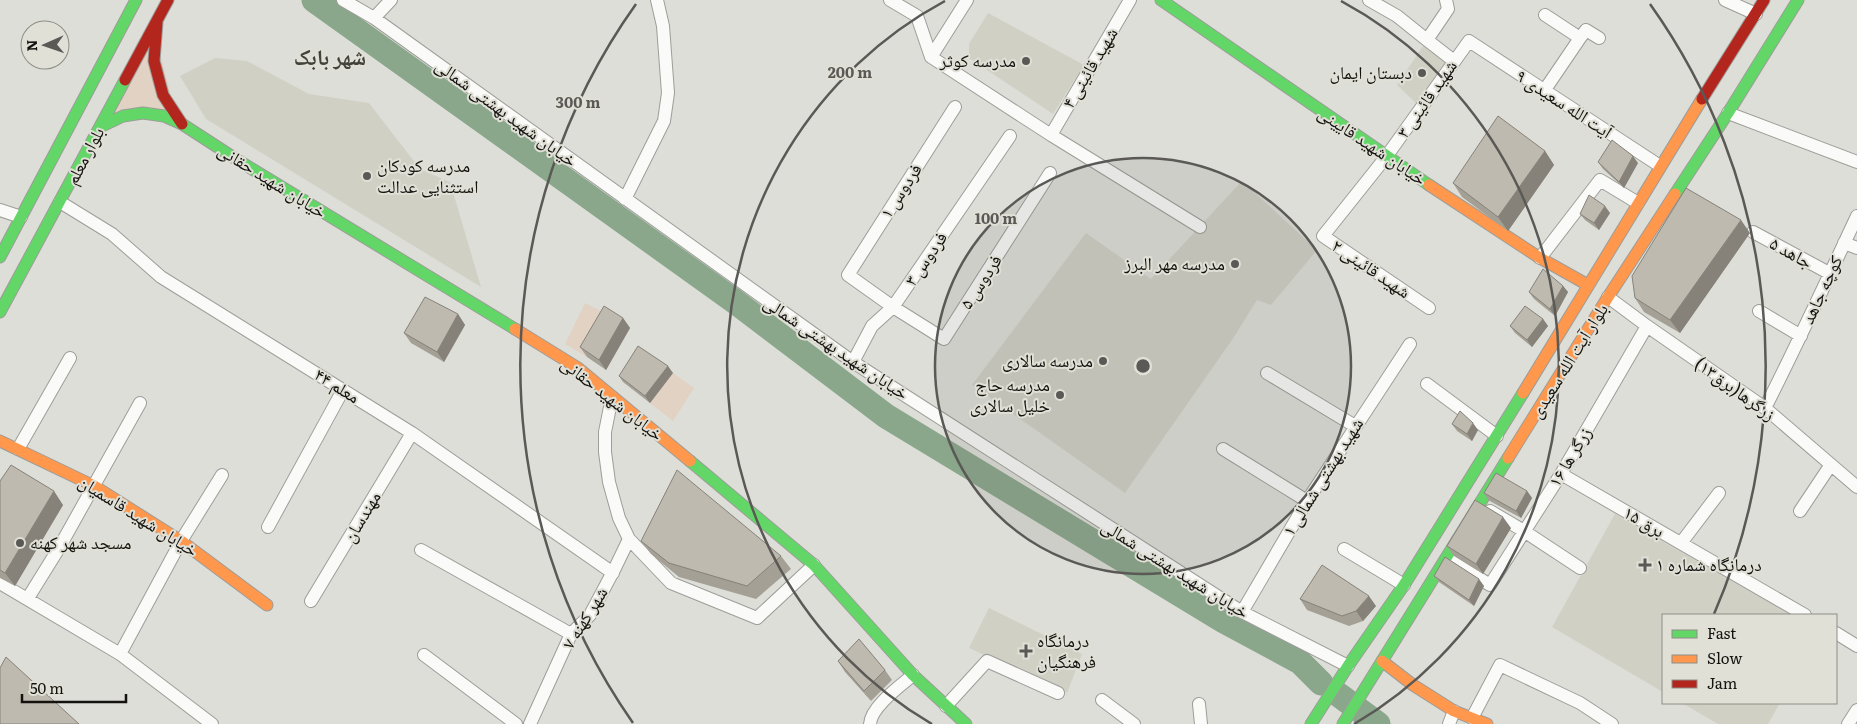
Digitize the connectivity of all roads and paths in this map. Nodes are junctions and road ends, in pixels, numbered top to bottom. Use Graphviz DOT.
graph roads {
  1 [pos="136,0"];
  2 [pos="168,0"];
  3 [pos="343,0"];
  4 [pos="391,0"];
  5 [pos="657,0"];
  6 [pos="890,0"];
  7 [pos="967,0"];
  8 [pos="1130,0"];
  9 [pos="1161,0"];
  10 [pos="1369,0"];
  11 [pos="1446,0"];
  12 [pos="1725,0"];
  13 [pos="1764,0"];
  14 [pos="1798,0"];
  15 [pos="1756,14"];
  16 [pos="1545,16"];
  17 [pos="374,18"];
  18 [pos="157,22"];
  19 [pos="1580,38"];
  20 [pos="1599,38"];
  21 [pos="1427,40"];
  22 [pos="1468,41"];
  23 [pos="931,57"];
  24 [pos="1454,61"];
  25 [pos="1544,91"];
  26 [pos="955,107"];
  27 [pos="1728,113"];
  28 [pos="182,124"];
  29 [pos="100,127"];
  30 [pos="1050,135"];
  31 [pos="1010,136"];
  32 [pos="1386,156"];
  33 [pos="1857,162"];
  34 [pos="1660,166"];
  35 [pos="1050,174"];
  36 [pos="625,199"];
  37 [pos="60,202"];
  38 [pos="1638,203"];
  39 [pos="0,210"];
  40 [pos="1857,216"];
  41 [pos="21,217"];
  42 [pos="1200,227"];
  43 [pos="1753,232"];
  44 [pos="1844,243"];
  45 [pos="1857,248"];
  46 [pos="0,257"];
  47 [pos="1540,258"];
  48 [pos="1600,266"];
  49 [pos="1829,273"];
  50 [pos="1618,283"];
  51 [pos="1588,285"];
  52 [pos="1608,297"];
  53 [pos="1579,300"];
  54 [pos="893,307"];
  55 [pos="1429,308"];
  56 [pos="1759,311"];
  57 [pos="0,312"];
  58 [pos="1599,313"];
  59 [pos="1646,326"];
  60 [pos="1801,336"];
  61 [pos="1410,344"];
  62 [pos="70,358"];
  63 [pos="853,362"];
  64 [pos="1267,373"];
  65 [pos="1427,384"];
  66 [pos="343,390"];
  67 [pos="612,397"];
  68 [pos="140,403"];
  69 [pos="1764,408"];
  70 [pos="1355,426"];
  71 [pos="412,433"];
  72 [pos="1497,436"];
  73 [pos="0,441"];
  74 [pos="18,449"];
  75 [pos="1223,450"];
  76 [pos="1830,466"];
  77 [pos="1560,474"];
  78 [pos="222,475"];
  79 [pos="94,486"];
  80 [pos="1857,487"];
  81 [pos="1719,493"];
  82 [pos="1307,501"];
  83 [pos="1479,504"];
  84 [pos="1800,511"];
  85 [pos="268,527"];
  86 [pos="1524,531"];
  87 [pos="629,539"];
  88 [pos="181,541"];
  89 [pos="1681,543"];
  90 [pos="1344,549"];
  91 [pos="421,550"];
  92 [pos="1447,558"];
  93 [pos="814,565"];
  94 [pos="1580,568"];
  95 [pos="613,573"];
  96 [pos="0,583"];
  97 [pos="1404,585"];
  98 [pos="28,598"];
  99 [pos="312,600"];
  100 [pos="267,605"];
  101 [pos="1242,612"];
  102 [pos="1803,614"];
  103 [pos="571,634"];
  104 [pos="1837,634"];
  105 [pos="1857,646"];
  106 [pos="120,654"];
  107 [pos="424,655"];
  108 [pos="1382,661"];
  109 [pos="1348,666"];
  110 [pos="913,675"];
  111 [pos="1058,693"];
  112 [pos="1102,700"];
  113 [pos="1199,704"];
  114 [pos="946,706"];
  115 [pos="1857,710"];
  116 [pos="1454,711"];
  117 [pos="1472,718"];
  118 [pos="212,724"];
  119 [pos="516,724"];
  120 [pos="530,724"];
  121 [pos="870,724"];
  122 [pos="966,724"];
  123 [pos="1134,724"];
  124 [pos="1201,724"];
  125 [pos="1311,724"];
  126 [pos="1342,724"];
  127 [pos="1449,724"];
  128 [pos="1487,724"];
  129 [pos="1612,724"];
  130 [pos="1848,724"];
  1 -- 41 [label="main road, بلوار معلم"];
  2 -- 18 [label="main road, بلوار معلم"];
  3 -- 17 [label="street, خیابان شهید بهشتی شمالی"];
  4 -- 17 [label="street"];
  5 -- 36 [label="street"];
  6 -- 23 [label="street"];
  7 -- 23 [label="street"];
  8 -- 30 [label="street, شهید قائینی ۴"];
  9 -- 32 [label="main road, خیابان شهید قایینی"];
  10 -- 21 [label="street"];
  11 -- 21 [label="street"];
  12 -- 15 [label="street"];
  13 -- 15 [label="main road, بلوار آیت الله سعیدی"];
  14 -- 27 [label="main road, بلوار آیت الله سعیدی"];
  15 -- 34 [label="main road, بلوار آیت الله سعیدی"];
  16 -- 19 [label="street"];
  17 -- 36 [label="street, خیابان شهید بهشتی شمالی"];
  18 -- 28 [label="main road"];
  18 -- 29 [label="main road, بلوار معلم"];
  19 -- 20 [label="street"];
  19 -- 25 [label="street"];
  21 -- 24 [label="street"];
  22 -- 24 [label="street, شهید قائینی ۳"];
  22 -- 25 [label="street, آیت الله سعیدی ۹"];
  23 -- 30 [label="street"];
  24 -- 32 [label="street, شهید قائینی ۳"];
  25 -- 34 [label="street, آیت الله سعیدی ۹"];
  26 -- 54 [label="street, فردوس ۱"];
  27 -- 33 [label="street"];
  27 -- 50 [label="main road, بلوار آیت الله سعیدی"];
  28 -- 29 [label="main road"];
  28 -- 67 [label="main road, خیابان شهید حقانی"];
  29 -- 37 [label="main road, بلوار معلم"];
  30 -- 42 [label="street"];
  31 -- 54 [label="street, فردوس ۳"];
  32 -- 47 [label="main road, خیابان شهید قایینی"];
  32 -- 55 [label="street, شهید قائینی ۲"];
  34 -- 38 [label="main road, بلوار آیت الله سعیدی"];
  35 -- 54 [label="street, فردوس ۵"];
  36 -- 63 [label="street, خیابان شهید بهشتی شمالی"];
  37 -- 57 [label="main road, بلوار معلم"];
  37 -- 66 [label="street, معلم ۴۴"];
  38 -- 47 [label="street"];
  38 -- 48 [label="main road, بلوار آیت الله سعیدی"];
  39 -- 41 [label="street"];
  40 -- 44 [label="street, کوچه جاهد"];
  41 -- 46 [label="main road, بلوار معلم"];
  43 -- 49 [label="street, جاهد ۵"];
  44 -- 45 [label="street"];
  44 -- 49 [label="street, کوچه جاهد"];
  47 -- 51 [label="main road, خیابان شهید قایینی"];
  48 -- 50 [label="main road"];
  48 -- 51 [label="main road, بلوار آیت الله سعیدی"];
  49 -- 60 [label="street, کوچه جاهد"];
  50 -- 52 [label="main road, بلوار آیت الله سعیدی"];
  51 -- 53 [label="main road, بلوار آیت الله سعیدی"];
  52 -- 58 [label="main road, بلوار آیت الله سعیدی"];
  52 -- 59 [label="street, زرگرها(برق۱۳)"];
  53 -- 58 [label="main road"];
  53 -- 72 [label="main road, بلوار آیت الله سعیدی"];
  54 -- 63 [label="street, فردوس ۳"];
  56 -- 60 [label="street"];
  58 -- 83 [label="main road, بلوار آیت الله سعیدی"];
  59 -- 69 [label="street, زرگرها(برق۱۳)"];
  59 -- 77 [label="street, زرگر ها ۱۶"];
  60 -- 69 [label="street, کوچه جاهد"];
  61 -- 70 [label="street, شهید بهشتی شمالی ۱"];
  62 -- 74 [label="street"];
  63 -- 101 [label="street, خیابان شهید بهشتی شمالی"];
  64 -- 70 [label="street"];
  65 -- 72 [label="street"];
  66 -- 71 [label="street, معلم ۴۴"];
  66 -- 85 [label="street"];
  67 -- 87 [label="street"];
  67 -- 93 [label="main road, خیابان شهید حقانی"];
  68 -- 79 [label="street"];
  69 -- 76 [label="street, زرگرها(برق۱۳)"];
  70 -- 82 [label="street, شهید بهشتی شمالی ۱"];
  71 -- 95 [label="street, معلم ۴۴"];
  71 -- 99 [label="street, مهندسان"];
  72 -- 97 [label="main road, بلوار آیت الله سعیدی"];
  73 -- 74 [label="main road, خیابان شهید قاسمیان"];
  74 -- 79 [label="main road, خیابان شهید قاسمیان"];
  75 -- 82 [label="street"];
  76 -- 80 [label="street, زرگرها(برق۱۳)"];
  76 -- 84 [label="street"];
  77 -- 86 [label="street, زرگر ها ۱۶"];
  77 -- 89 [label="street, برق ۱۵"];
  78 -- 88 [label="street"];
  79 -- 88 [label="main road, خیابان شهید قاسمیان"];
  79 -- 98 [label="street"];
  81 -- 89 [label="street"];
  82 -- 101 [label="street, شهید بهشتی شمالی ۱"];
  83 -- 86 [label="street"];
  83 -- 92 [label="main road, بلوار آیت الله سعیدی"];
  86 -- 92 [label="street, زرگر ها ۱۶"];
  86 -- 94 [label="street"];
  87 -- 93 [label="street"];
  87 -- 95 [label="street, شهر کهنه ۷"];
  88 -- 100 [label="main road, خیابان شهید قاسمیان"];
  88 -- 106 [label="street"];
  89 -- 102 [label="street, برق ۱۵"];
  90 -- 97 [label="street"];
  91 -- 103 [label="street"];
  92 -- 108 [label="main road, بلوار آیت الله سعیدی"];
  93 -- 110 [label="main road, خیابان شهید حقانی"];
  95 -- 103 [label="street, شهر کهنه ۷"];
  96 -- 98 [label="street"];
  97 -- 109 [label="main road, بلوار آیت الله سعیدی"];
  98 -- 106 [label="street"];
  101 -- 109 [label="street, خیابان شهید بهشتی شمالی"];
  103 -- 120 [label="street, شهر کهنه ۷"];
  104 -- 105 [label="street"];
  106 -- 118 [label="street"];
  107 -- 119 [label="street"];
  108 -- 116 [label="main road"];
  108 -- 126 [label="main road, بلوار آیت الله سعیدی"];
  109 -- 125 [label="main road, بلوار آیت الله سعیدی"];
  110 -- 114 [label="main road, خیابان شهید حقانی"];
  110 -- 121 [label="street"];
  111 -- 114 [label="street"];
  112 -- 123 [label="street"];
  113 -- 124 [label="street"];
  114 -- 122 [label="main road, خیابان شهید حقانی"];
  115 -- 130 [label="street"];
  116 -- 117 [label="main road"];
  116 -- 127 [label="street"];
  117 -- 128 [label="main road"];
  117 -- 129 [label="street"];
}
